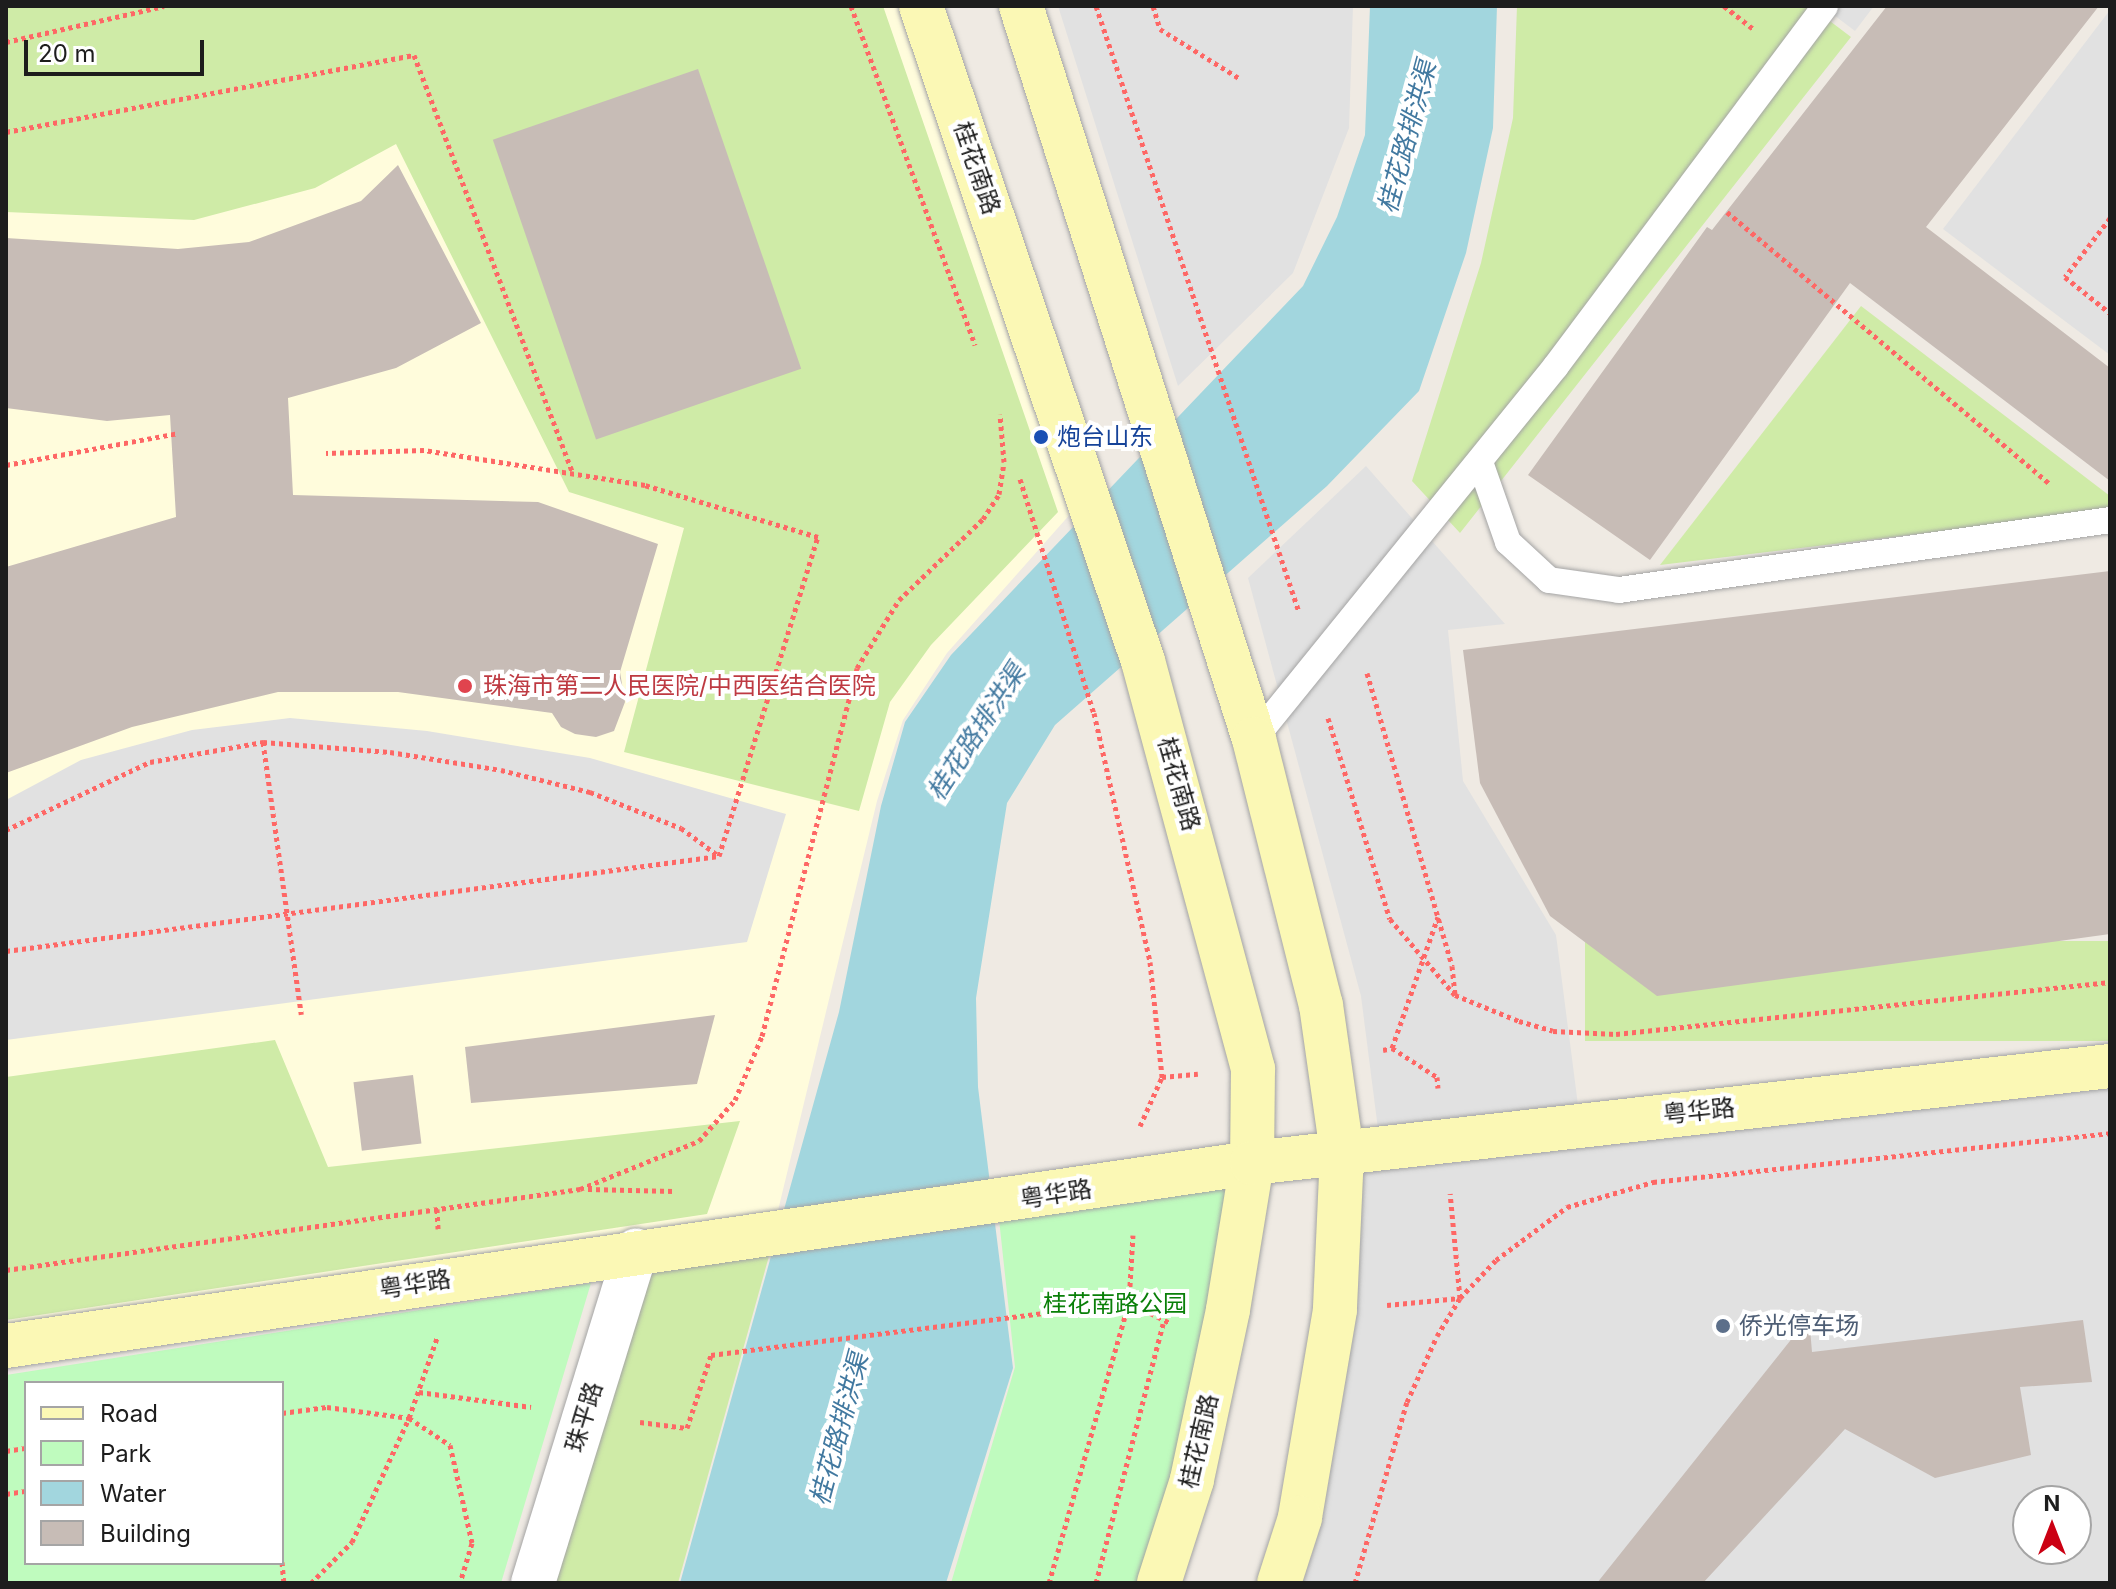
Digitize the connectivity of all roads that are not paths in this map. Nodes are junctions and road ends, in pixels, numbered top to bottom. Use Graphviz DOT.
graph roads {
  1 [pos="921,6"];
  2 [pos="1021,6"];
  3 [pos="1825,6"];
  4 [pos="1480,462"];
  5 [pos="2103,521"];
  6 [pos="1254,739"];
  7 [pos="2110,1066"];
  8 [pos="1342,1153"];
  9 [pos="1252,1163"];
  10 [pos="636,1251"];
  11 [pos="6,1346"];
  12 [pos="533,1583"];
  13 [pos="1159,1583"];
  14 [pos="1279,1583"];
  1 -- 9 [label="main road, 桂花南路"];
  2 -- 6 [label="main road"];
  3 -- 4 [label="lane"];
  4 -- 5 [label="lane"];
  4 -- 6 [label="lane"];
  6 -- 8 [label="main road"];
  7 -- 8 [label="main road, 粤华路"];
  8 -- 9 [label="main road, 粤华路"];
  8 -- 14 [label="main road"];
  9 -- 10 [label="main road, 粤华路"];
  9 -- 13 [label="main road, 桂花南路"];
  10 -- 11 [label="main road, 粤华路"];
  10 -- 12 [label="street, 珠平路"];
}
